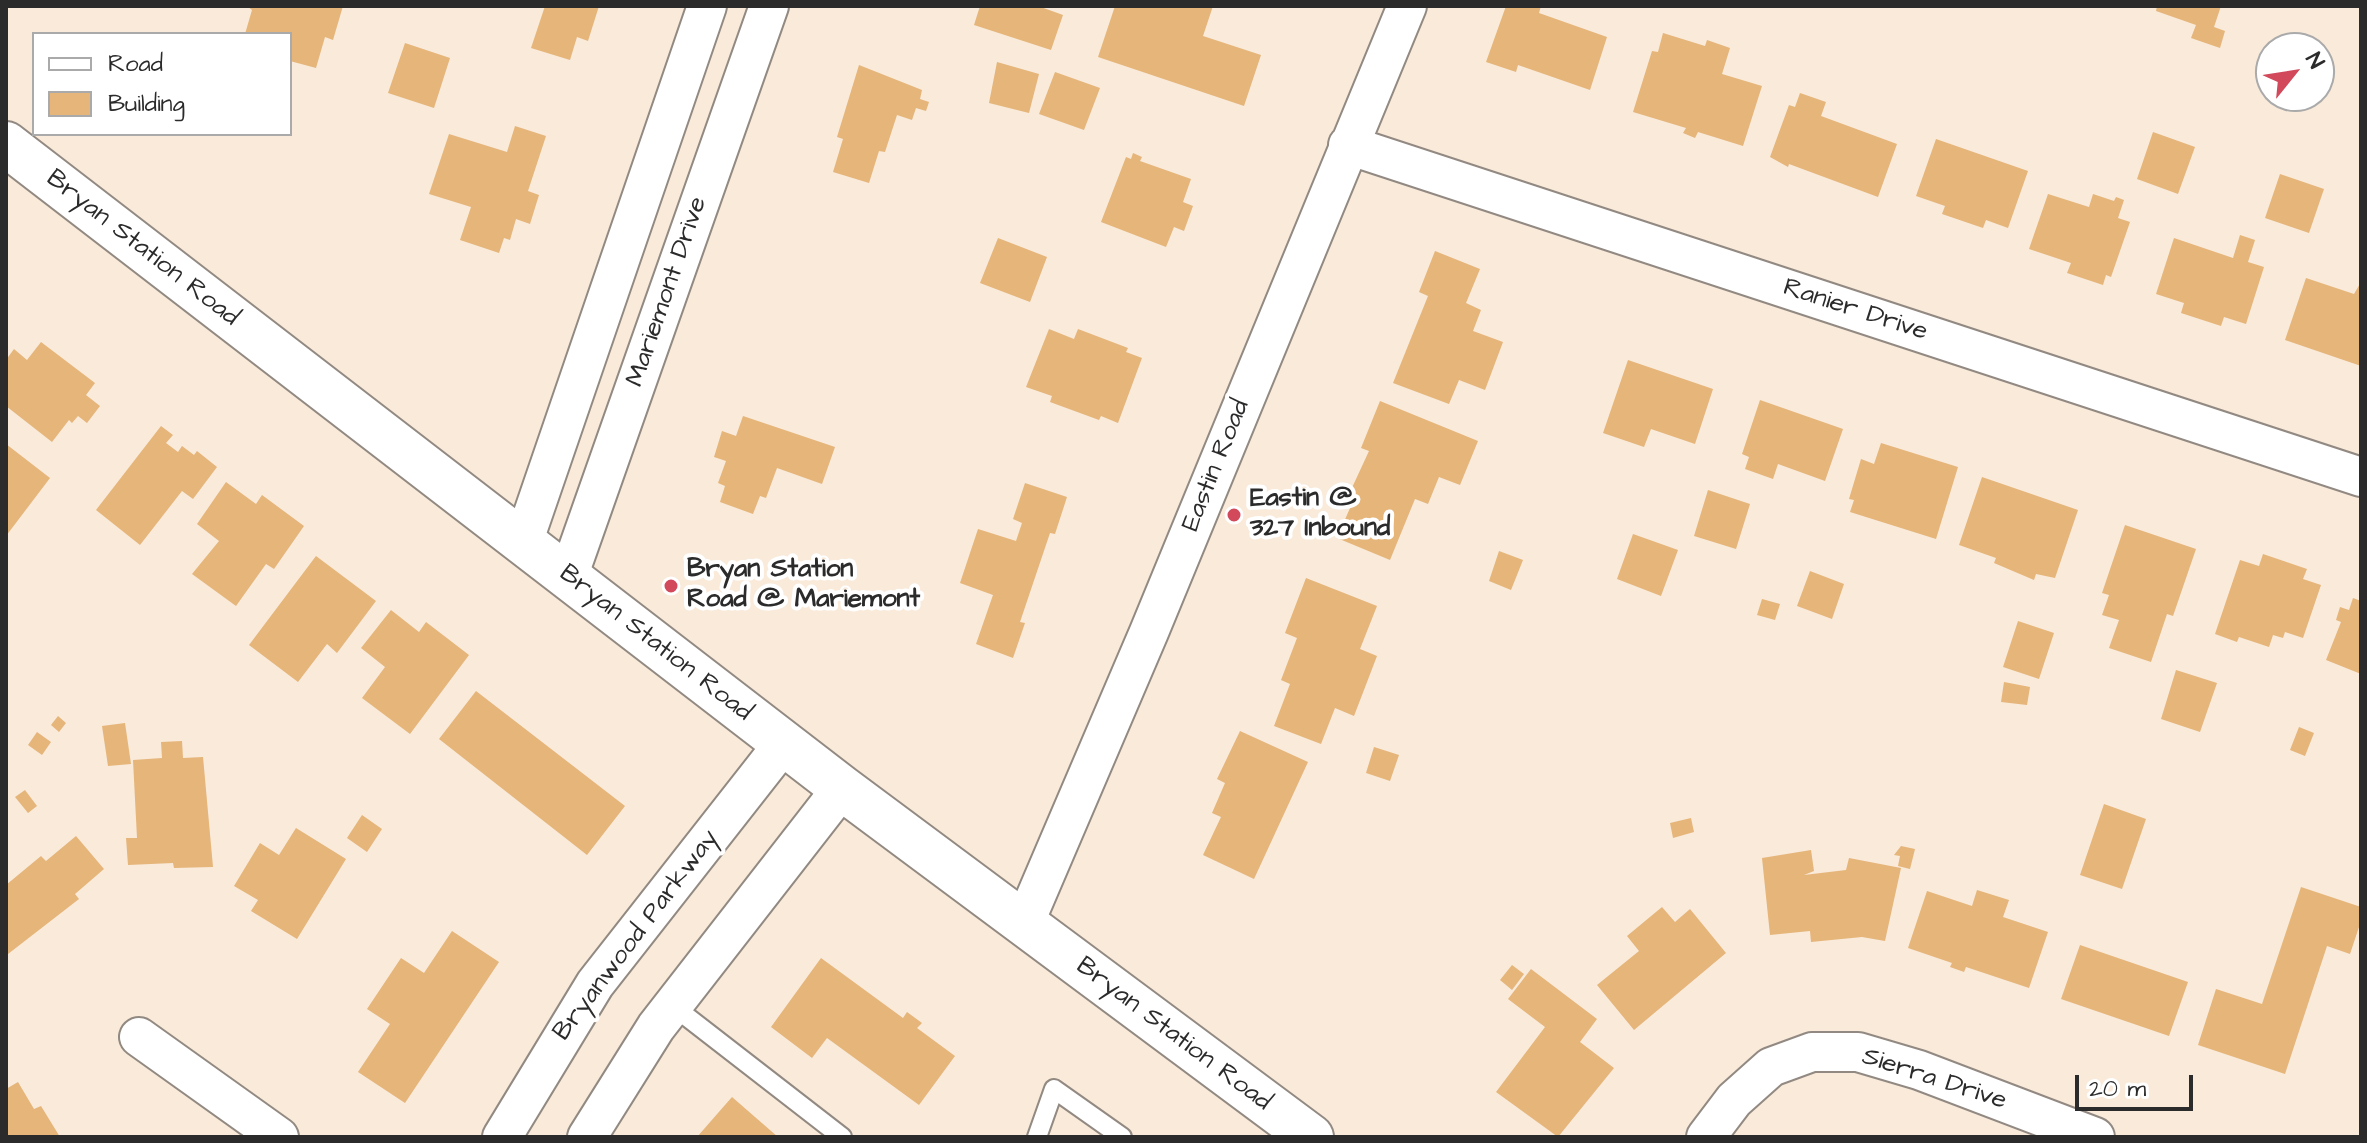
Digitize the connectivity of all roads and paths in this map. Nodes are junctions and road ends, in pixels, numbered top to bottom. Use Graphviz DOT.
graph roads {
  1 [pos="707,6"];
  2 [pos="769,6"];
  3 [pos="1407,6"];
  4 [pos="1348,145"];
  5 [pos="7,147"];
  6 [pos="2361,477"];
  7 [pos="523,543"];
  8 [pos="568,577"];
  9 [pos="784,743"];
  10 [pos="842,788"];
  11 [pos="1024,924"];
  12 [pos="673,1006"];
  13 [pos="139,1037"];
  14 [pos="279,1137"];
  15 [pos="502,1137"];
  16 [pos="587,1137"];
  17 [pos="842,1137"];
  18 [pos="1037,1137"];
  19 [pos="1122,1137"];
  20 [pos="1311,1137"];
  21 [pos="1706,1137"];
  22 [pos="2095,1137"];
  1 -- 7 [label="street"];
  2 -- 8 [label="street, Mariemont Drive"];
  3 -- 4 [label="street, Eastin Road"];
  4 -- 6 [label="street, Ranier Drive"];
  4 -- 11 [label="street, Eastin Road"];
  5 -- 7 [label="main road, Bryan Station Road"];
  7 -- 8 [label="main road, Bryan Station Road"];
  8 -- 9 [label="main road, Bryan Station Road"];
  9 -- 10 [label="main road, Bryan Station Road"];
  9 -- 15 [label="street, Bryanwood Parkway"];
  10 -- 11 [label="main road, Bryan Station Road"];
  10 -- 12 [label="street"];
  11 -- 20 [label="main road, Bryan Station Road"];
  12 -- 16 [label="street"];
  12 -- 17 [label="lane"];
  13 -- 14 [label="street"];
  18 -- 19 [label="lane"];
  21 -- 22 [label="street, Sierra Drive"];
}
